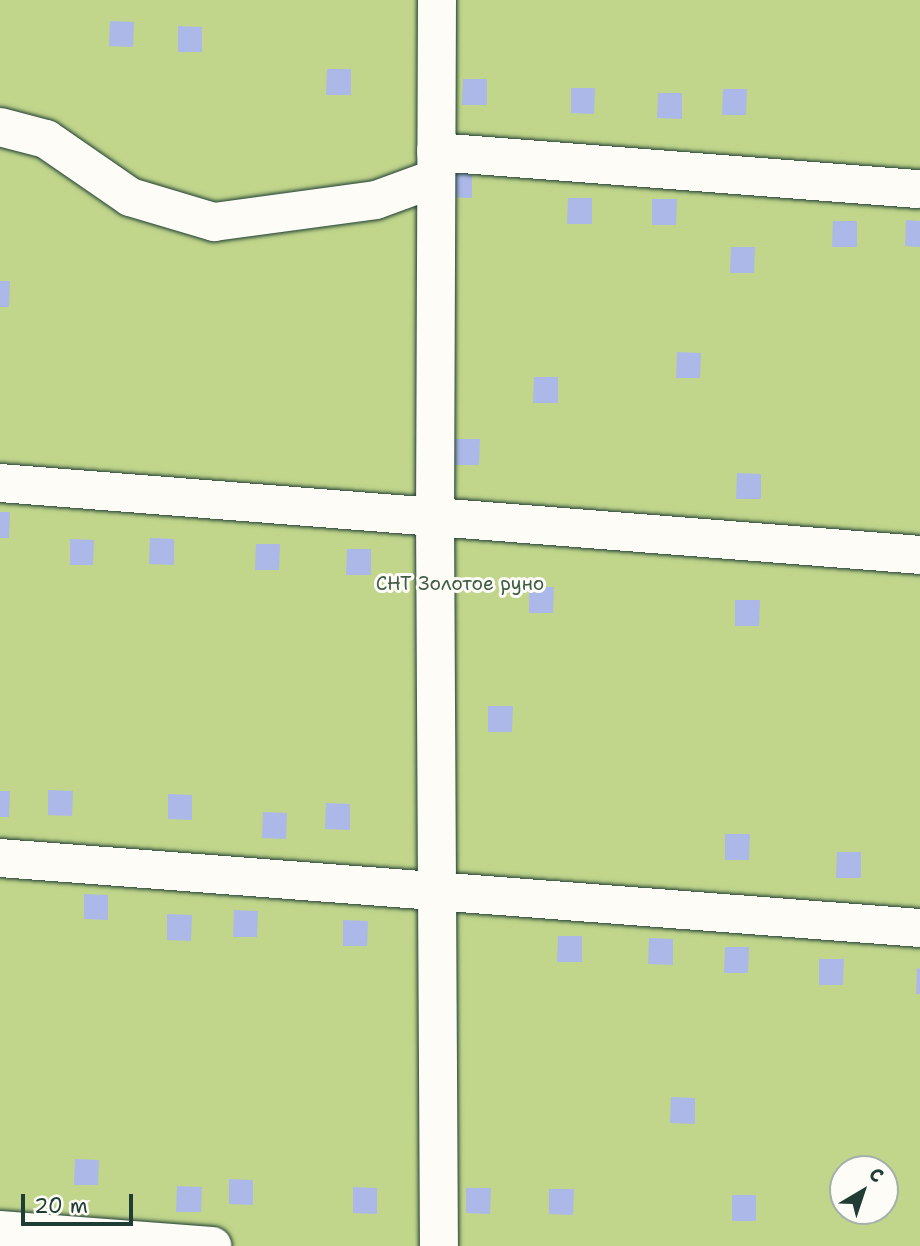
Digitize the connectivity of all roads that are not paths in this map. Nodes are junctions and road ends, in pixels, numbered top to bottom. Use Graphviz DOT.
graph roads {
  1 [pos="437,0"];
  2 [pos="0,127"];
  3 [pos="436,165"];
  4 [pos="920,189"];
  5 [pos="0,483"];
  6 [pos="435,517"];
  7 [pos="920,555"];
  8 [pos="0,858"];
  9 [pos="438,893"];
  10 [pos="920,928"];
  11 [pos="0,1230"];
  12 [pos="212,1246"];
  13 [pos="439,1246"];
  1 -- 3 [label="street"];
  2 -- 3 [label="street"];
  3 -- 4 [label="street"];
  3 -- 6 [label="street"];
  5 -- 6 [label="street"];
  6 -- 7 [label="street"];
  6 -- 9 [label="street"];
  8 -- 9 [label="street"];
  9 -- 10 [label="street"];
  9 -- 13 [label="street"];
  11 -- 12 [label="street"];
}
